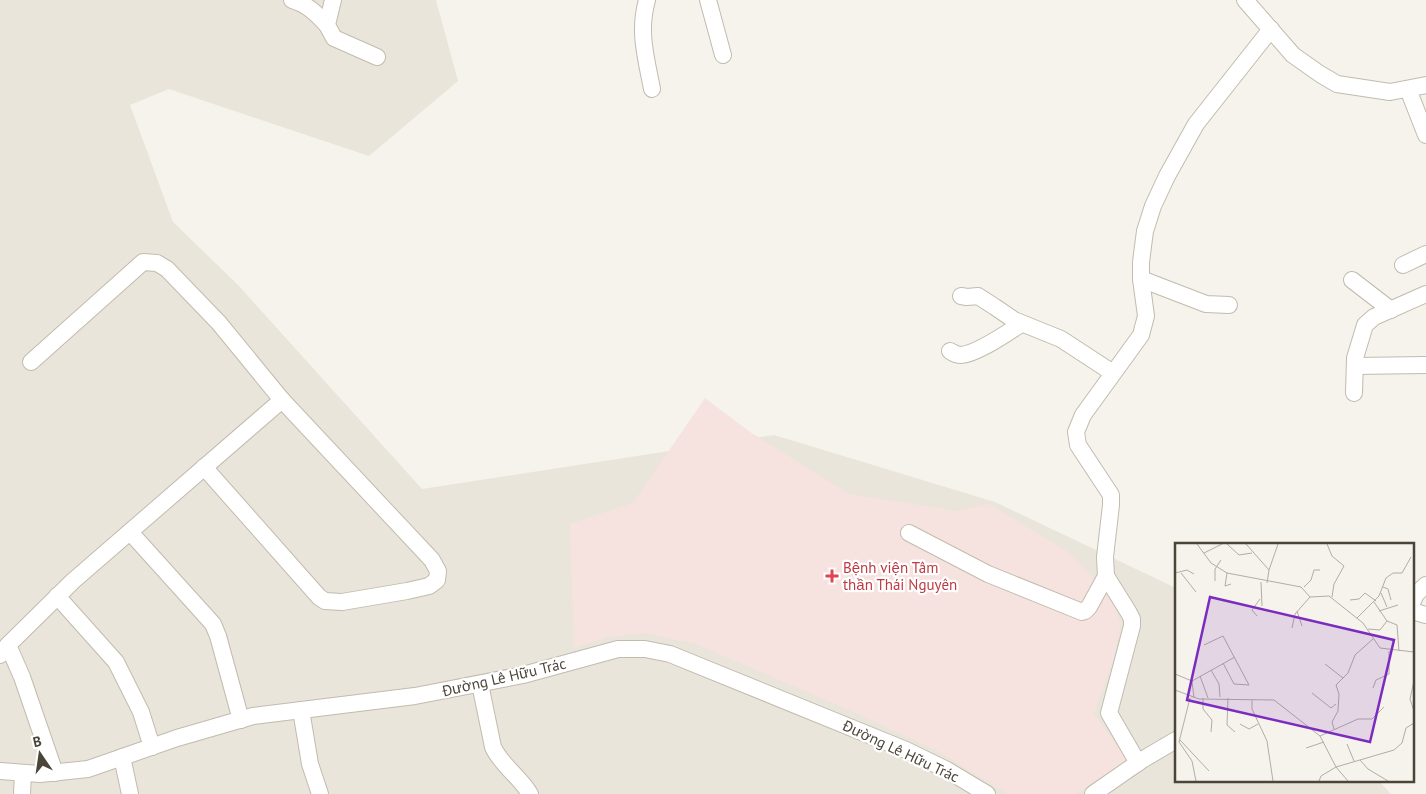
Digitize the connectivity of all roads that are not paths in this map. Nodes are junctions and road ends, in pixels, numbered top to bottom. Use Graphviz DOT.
graph roads {
  1 [pos="292,0"];
  2 [pos="333,0"];
  3 [pos="647,0"];
  4 [pos="708,0"];
  5 [pos="1245,0"];
  6 [pos="327,25"];
  7 [pos="1271,29"];
  8 [pos="723,55"];
  9 [pos="377,57"];
  10 [pos="1426,85"];
  11 [pos="652,89"];
  12 [pos="1408,89"];
  13 [pos="1426,135"];
  14 [pos="1426,254"];
  15 [pos="1403,265"];
  16 [pos="1141,279"];
  17 [pos="1352,280"];
  18 [pos="1426,294"];
  19 [pos="961,296"];
  20 [pos="1229,305"];
  21 [pos="1391,310"];
  22 [pos="1021,324"];
  23 [pos="950,351"];
  24 [pos="31,362"];
  25 [pos="1426,365"];
  26 [pos="1355,366"];
  27 [pos="1113,373"];
  28 [pos="1354,393"];
  29 [pos="282,400"];
  30 [pos="204,467"];
  31 [pos="130,532"];
  32 [pos="909,533"];
  33 [pos="1106,576"];
  34 [pos="1426,585"];
  35 [pos="58,596"];
  36 [pos="1414,598"];
  37 [pos="4,650"];
  38 [pos="480,684"];
  39 [pos="301,710"];
  40 [pos="241,720"];
  41 [pos="1175,741"];
  42 [pos="152,747"];
  43 [pos="122,758"];
  44 [pos="1138,763"];
  45 [pos="0,771"];
  46 [pos="55,772"];
  47 [pos="23,773"];
  48 [pos="22,794"];
  49 [pos="130,794"];
  50 [pos="320,794"];
  51 [pos="530,794"];
  52 [pos="987,794"];
  53 [pos="1093,794"];
  1 -- 6 [label="street"];
  2 -- 6 [label="street"];
  3 -- 11 [label="street"];
  4 -- 8 [label="street"];
  5 -- 7 [label="street"];
  6 -- 9 [label="street"];
  7 -- 12 [label="street"];
  7 -- 16 [label="street"];
  10 -- 12 [label="street"];
  12 -- 13 [label="street"];
  14 -- 15 [label="street"];
  16 -- 20 [label="street"];
  16 -- 27 [label="street"];
  17 -- 21 [label="street"];
  18 -- 21 [label="street"];
  19 -- 22 [label="street"];
  21 -- 26 [label="street"];
  22 -- 23 [label="street"];
  22 -- 27 [label="street"];
  24 -- 29 [label="street"];
  25 -- 26 [label="street"];
  26 -- 28 [label="street"];
  27 -- 33 [label="street"];
  29 -- 30 [label="street"];
  29 -- 30 [label="street"];
  30 -- 31 [label="street"];
  31 -- 35 [label="street"];
  31 -- 40 [label="street"];
  32 -- 33 [label="street"];
  33 -- 44 [label="street"];
  34 -- 36 [label="street"];
  35 -- 37 [label="street"];
  35 -- 42 [label="street"];
  37 -- 46 [label="street"];
  38 -- 39 [label="street, Đường Lê Hữu Trác"];
  38 -- 51 [label="street"];
  38 -- 52 [label="street, Đường Lê Hữu Trác"];
  39 -- 40 [label="street, Đường Lê Hữu Trác"];
  39 -- 50 [label="street"];
  40 -- 42 [label="street, Đường Lê Hữu Trác"];
  41 -- 44 [label="street"];
  42 -- 43 [label="street, Đường Lê Hữu Trác"];
  43 -- 46 [label="street, Đường Lê Hữu Trác"];
  43 -- 49 [label="street"];
  44 -- 53 [label="street"];
  45 -- 47 [label="street, Đường Lê Hữu Trác"];
  46 -- 47 [label="street, Đường Lê Hữu Trác"];
  47 -- 48 [label="street"];
}
